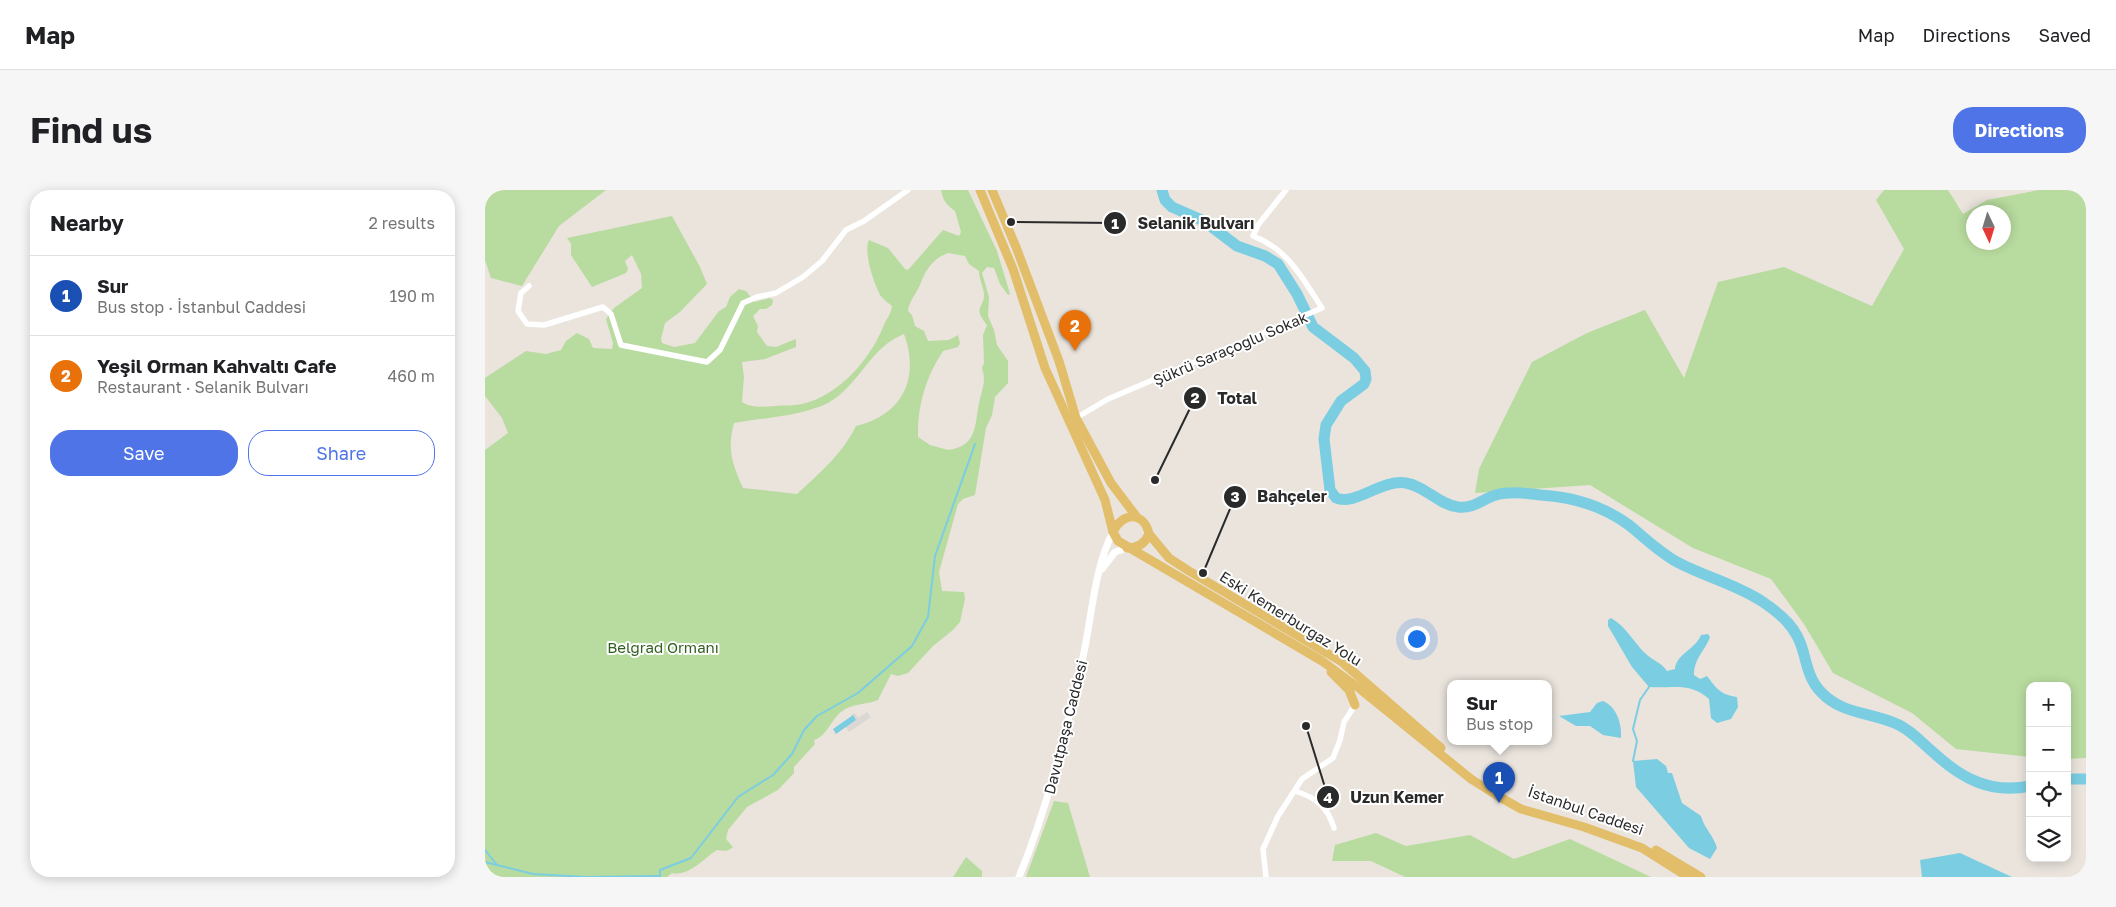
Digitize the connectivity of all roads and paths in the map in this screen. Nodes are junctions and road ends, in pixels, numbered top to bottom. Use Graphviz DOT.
graph roads {
  1 [pos="908,190"];
  2 [pos="980,190"];
  3 [pos="992,190"];
  4 [pos="1286,190"];
  5 [pos="529,286"];
  6 [pos="1076,418"];
  7 [pos="1136,516"];
  8 [pos="1113,532"];
  9 [pos="1149,534"];
  10 [pos="1127,548"];
  11 [pos="1100,574"];
  12 [pos="1322,661"];
  13 [pos="1373,688"];
  14 [pos="1364,691"];
  15 [pos="1372,698"];
  16 [pos="1355,705"];
  17 [pos="1295,792"];
  18 [pos="1334,828"];
  19 [pos="1651,851"];
  20 [pos="1019,877"];
  21 [pos="1266,877"];
  22 [pos="1688,877"];
  23 [pos="1701,877"];
  1 -- 5 [label="street"];
  2 -- 8 [label="main road"];
  3 -- 6 [label="main road"];
  4 -- 6 [label="street, Şükrü Saraçoğlu Sokak"];
  6 -- 7 [label="main road"];
  7 -- 8 [label="main road"];
  7 -- 9 [label="main road"];
  8 -- 10 [label="main road"];
  8 -- 11 [label="street, Davutpaşa Caddesi"];
  9 -- 10 [label="main road"];
  9 -- 13 [label="main road, Eski Kemerburgaz Yolu"];
  10 -- 11 [label="street"];
  10 -- 12 [label="main road, Eski Kemerburgaz Yolu"];
  11 -- 20 [label="street, Davutpaşa Caddesi"];
  12 -- 14 [label="main road, Eski Kemerburgaz Yolu"];
  12 -- 16 [label="main road"];
  13 -- 14 [label="main road"];
  13 -- 15 [label="main road"];
  13 -- 19 [label="main road, İstanbul Caddesi"];
  14 -- 15 [label="main road, Eski Kemerburgaz Yolu"];
  14 -- 16 [label="main road"];
  15 -- 16 [label="main road"];
  15 -- 19 [label="main road, İstanbul Caddesi"];
  16 -- 17 [label="street"];
  17 -- 18 [label="street"];
  17 -- 21 [label="street"];
  19 -- 22 [label="main road, İstanbul Caddesi"];
  19 -- 23 [label="main road, İstanbul Caddesi"];
}
